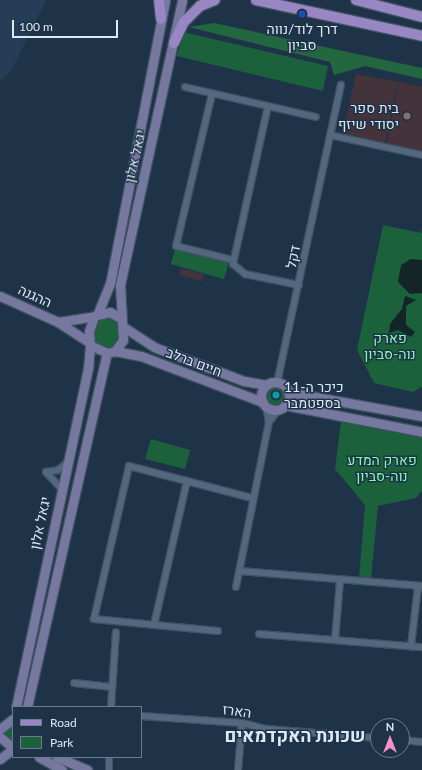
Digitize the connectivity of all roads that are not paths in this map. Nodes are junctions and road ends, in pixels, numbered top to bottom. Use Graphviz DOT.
graph roads {
  1 [pos="159,0"];
  2 [pos="165,0"];
  3 [pos="182,0"];
  4 [pos="215,0"];
  5 [pos="256,0"];
  6 [pos="356,0"];
  7 [pos="422,18"];
  8 [pos="161,19"];
  9 [pos="422,36"];
  10 [pos="174,44"];
  11 [pos="341,85"];
  12 [pos="184,87"];
  13 [pos="212,94"];
  14 [pos="268,106"];
  15 [pos="316,117"];
  16 [pos="330,135"];
  17 [pos="422,155"];
  18 [pos="233,260"];
  19 [pos="299,285"];
  20 [pos="0,296"];
  21 [pos="96,314"];
  22 [pos="122,319"];
  23 [pos="58,322"];
  24 [pos="125,328"];
  25 [pos="89,344"];
  26 [pos="111,352"];
  27 [pos="272,384"];
  28 [pos="288,392"];
  29 [pos="265,405"];
  30 [pos="282,407"];
  31 [pos="422,416"];
  32 [pos="269,422"];
  33 [pos="422,432"];
  34 [pos="68,462"];
  35 [pos="187,481"];
  36 [pos="62,490"];
  37 [pos="252,498"];
  38 [pos="240,571"];
  39 [pos="340,580"];
  40 [pos="420,586"];
  41 [pos="236,588"];
  42 [pos="154,625"];
  43 [pos="218,631"];
  44 [pos="116,632"];
  45 [pos="259,634"];
  46 [pos="335,640"];
  47 [pos="411,646"];
  48 [pos="422,647"];
  49 [pos="74,683"];
  50 [pos="112,687"];
  51 [pos="16,706"];
  52 [pos="27,706"];
  53 [pos="111,706"];
  54 [pos="142,716"];
  55 [pos="12,718"];
  56 [pos="242,723"];
  57 [pos="0,729"];
  58 [pos="370,737"];
  59 [pos="0,739"];
  60 [pos="410,741"];
  61 [pos="422,742"];
  62 [pos="12,747"];
  63 [pos="12,749"];
  64 [pos="41,758"];
  65 [pos="59,758"];
  66 [pos="110,758"];
  67 [pos="0,759"];
  68 [pos="62,770"];
  69 [pos="87,770"];
  70 [pos="109,770"];
  71 [pos="238,770"];
  1 -- 8 [label="main road"];
  2 -- 8 [label="street, יגאל אלון"];
  3 -- 10 [label="street, יגאל אלון"];
  4 -- 10 [label="main road"];
  5 -- 9 [label="main road"];
  6 -- 7 [label="main road"];
  8 -- 21 [label="street, יגאל אלון"];
  10 -- 22 [label="street, יגאל אלון"];
  11 -- 16 [label="street, דקל"];
  12 -- 13 [label="street"];
  13 -- 14 [label="street"];
  13 -- 18 [label="street"];
  14 -- 15 [label="street"];
  14 -- 18 [label="street"];
  16 -- 17 [label="street"];
  16 -- 19 [label="street, דקל"];
  18 -- 19 [label="street"];
  19 -- 27 [label="street, דקל"];
  20 -- 23 [label="street, ההגנה"];
  21 -- 22 [label="street"];
  21 -- 23 [label="street, ההגנה"];
  21 -- 25 [label="street"];
  22 -- 24 [label="street"];
  23 -- 25 [label="street, ההגנה"];
  24 -- 26 [label="street"];
  24 -- 27 [label="street, חיים ברלב"];
  25 -- 26 [label="street"];
  25 -- 34 [label="street, יגאל אלון"];
  26 -- 29 [label="street, חיים ברלב"];
  26 -- 52 [label="street, יגאל אלון"];
  27 -- 28 [label="street"];
  27 -- 29 [label="street"];
  28 -- 30 [label="street"];
  28 -- 31 [label="street"];
  29 -- 30 [label="street, חיים ברלב"];
  29 -- 32 [label="street"];
  30 -- 32 [label="street"];
  30 -- 33 [label="street"];
  32 -- 37 [label="street"];
  34 -- 36 [label="street, יגאל אלון"];
  34 -- 36 [label="street"];
  35 -- 37 [label="street"];
  35 -- 42 [label="street"];
  35 -- 42 [label="street"];
  36 -- 51 [label="street, יגאל אלון"];
  37 -- 38 [label="street"];
  38 -- 39 [label="street"];
  38 -- 41 [label="street"];
  39 -- 40 [label="street"];
  39 -- 46 [label="street"];
  40 -- 47 [label="street"];
  42 -- 43 [label="street"];
  44 -- 50 [label="street"];
  45 -- 46 [label="street"];
  46 -- 47 [label="street"];
  47 -- 48 [label="street"];
  49 -- 50 [label="street"];
  50 -- 53 [label="street"];
  54 -- 56 [label="street, הארז"];
  55 -- 57 [label="street"];
  56 -- 58 [label="street, הארז"];
  56 -- 71 [label="street"];
  59 -- 62 [label="street"];
  60 -- 61 [label="street"];
  63 -- 67 [label="street"];
  64 -- 68 [label="street"];
  65 -- 69 [label="street"];
  66 -- 70 [label="street"];
}
